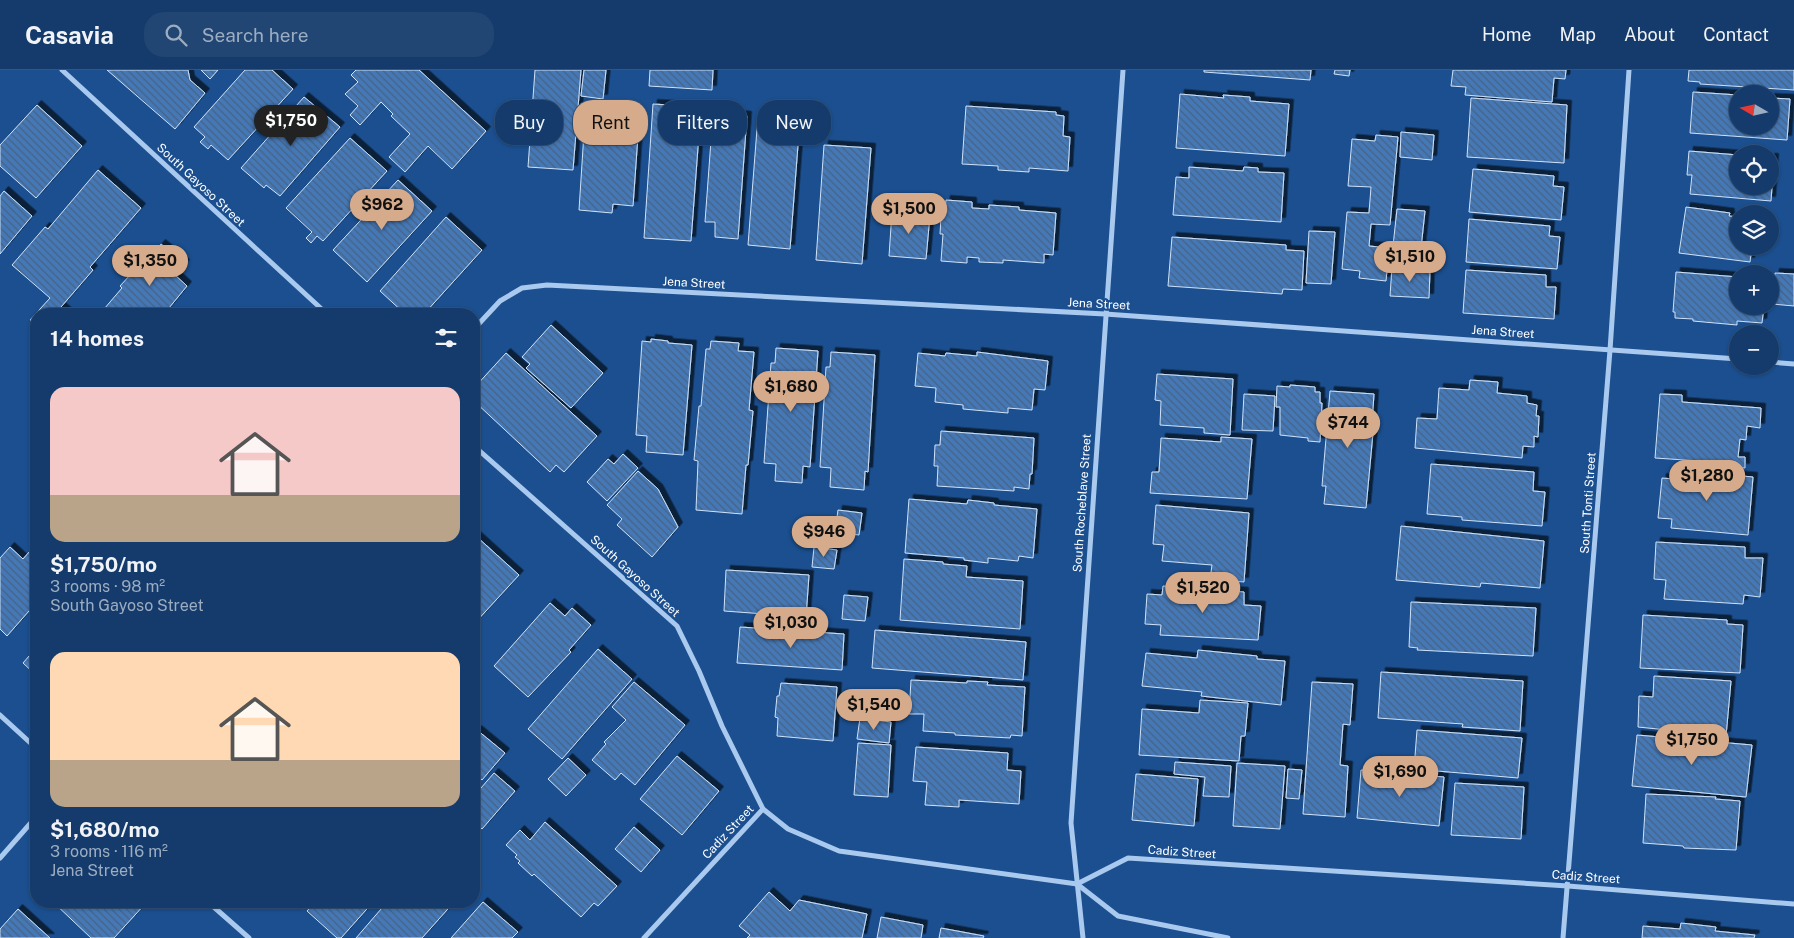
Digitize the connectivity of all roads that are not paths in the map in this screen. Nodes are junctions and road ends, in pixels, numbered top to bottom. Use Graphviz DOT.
graph roads {
  1 [pos="62,70"];
  2 [pos="1123,70"];
  3 [pos="1629,70"];
  4 [pos="320,308"];
  5 [pos="1105,314"];
  6 [pos="480,322"];
  7 [pos="1610,350"];
  8 [pos="1729,359"];
  9 [pos="1779,363"];
  10 [pos="1794,364"];
  11 [pos="480,451"];
  12 [pos="0,715"];
  13 [pos="30,742"];
  14 [pos="763,809"];
  15 [pos="30,824"];
  16 [pos="0,858"];
  17 [pos="1078,884"];
  18 [pos="1568,886"];
  19 [pos="1794,904"];
  20 [pos="215,908"];
  21 [pos="249,938"];
  22 [pos="644,938"];
  23 [pos="1083,938"];
  24 [pos="1228,938"];
  25 [pos="1563,938"];
  1 -- 4 [label="street, South Gayoso Street"];
  2 -- 5 [label="street, South Rocheblave Street"];
  3 -- 7 [label="street, South Tonti Street"];
  5 -- 6 [label="street, Jena Street"];
  5 -- 7 [label="street, Jena Street"];
  5 -- 17 [label="street, South Rocheblave Street"];
  7 -- 8 [label="street, Jena Street"];
  7 -- 18 [label="street, South Tonti Street"];
  9 -- 10 [label="street"];
  11 -- 14 [label="street, South Gayoso Street"];
  12 -- 13 [label="street"];
  14 -- 17 [label="street, Cadiz Street"];
  14 -- 22 [label="street, Cadiz Street"];
  15 -- 16 [label="street"];
  17 -- 18 [label="street, Cadiz Street"];
  17 -- 23 [label="street, South Rocheblave Street"];
  17 -- 24 [label="street"];
  18 -- 19 [label="street, Cadiz Street"];
  18 -- 25 [label="street, South Tonti Street"];
  20 -- 21 [label="street"];
}
